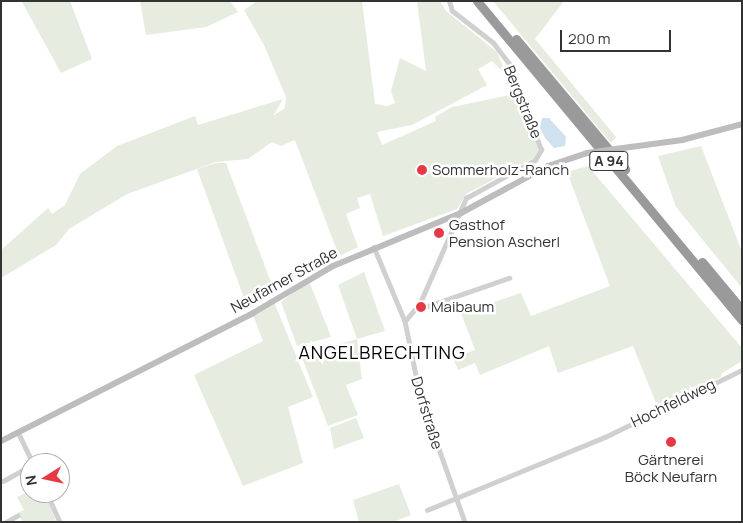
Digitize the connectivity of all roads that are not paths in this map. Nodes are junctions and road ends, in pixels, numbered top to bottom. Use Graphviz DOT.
graph roads {
  1 [pos="449,1"];
  2 [pos="477,1"];
  3 [pos="485,1"];
  4 [pos="742,124"];
  5 [pos="461,213"];
  6 [pos="374,247"];
  7 [pos="509,278"];
  8 [pos="420,303"];
  9 [pos="742,310"];
  10 [pos="742,320"];
  11 [pos="405,322"];
  12 [pos="742,370"];
  13 [pos="18,432"];
  14 [pos="1,441"];
  15 [pos="28,453"];
  16 [pos="20,472"];
  17 [pos="3,481"];
  18 [pos="456,498"];
  19 [pos="51,503"];
  20 [pos="427,510"];
  21 [pos="17,516"];
  22 [pos="6,522"];
  23 [pos="60,522"];
  24 [pos="465,522"];
  1 -- 5 [label="street, Bergstraße"];
  2 -- 10 [label="highway, A 94"];
  3 -- 9 [label="highway, A 94"];
  4 -- 5 [label="street, Neufarner Straße, bridge"];
  5 -- 6 [label="street, Neufarner Straße"];
  5 -- 8 [label="street, Bergstraße"];
  6 -- 11 [label="street, Dorfstraße"];
  6 -- 13 [label="street, Neufarner Straße"];
  7 -- 8 [label="street"];
  8 -- 11 [label="street, Bergstraße"];
  11 -- 18 [label="street, Dorfstraße"];
  12 -- 18 [label="street, Hochfeldweg"];
  13 -- 14 [label="street, Neufarner Straße"];
  13 -- 15 [label="street"];
  16 -- 17 [label="street"];
  18 -- 20 [label="street, Hochfeldweg"];
  18 -- 24 [label="street, Dorfstraße"];
  19 -- 23 [label="street"];
  21 -- 22 [label="street"];
}
